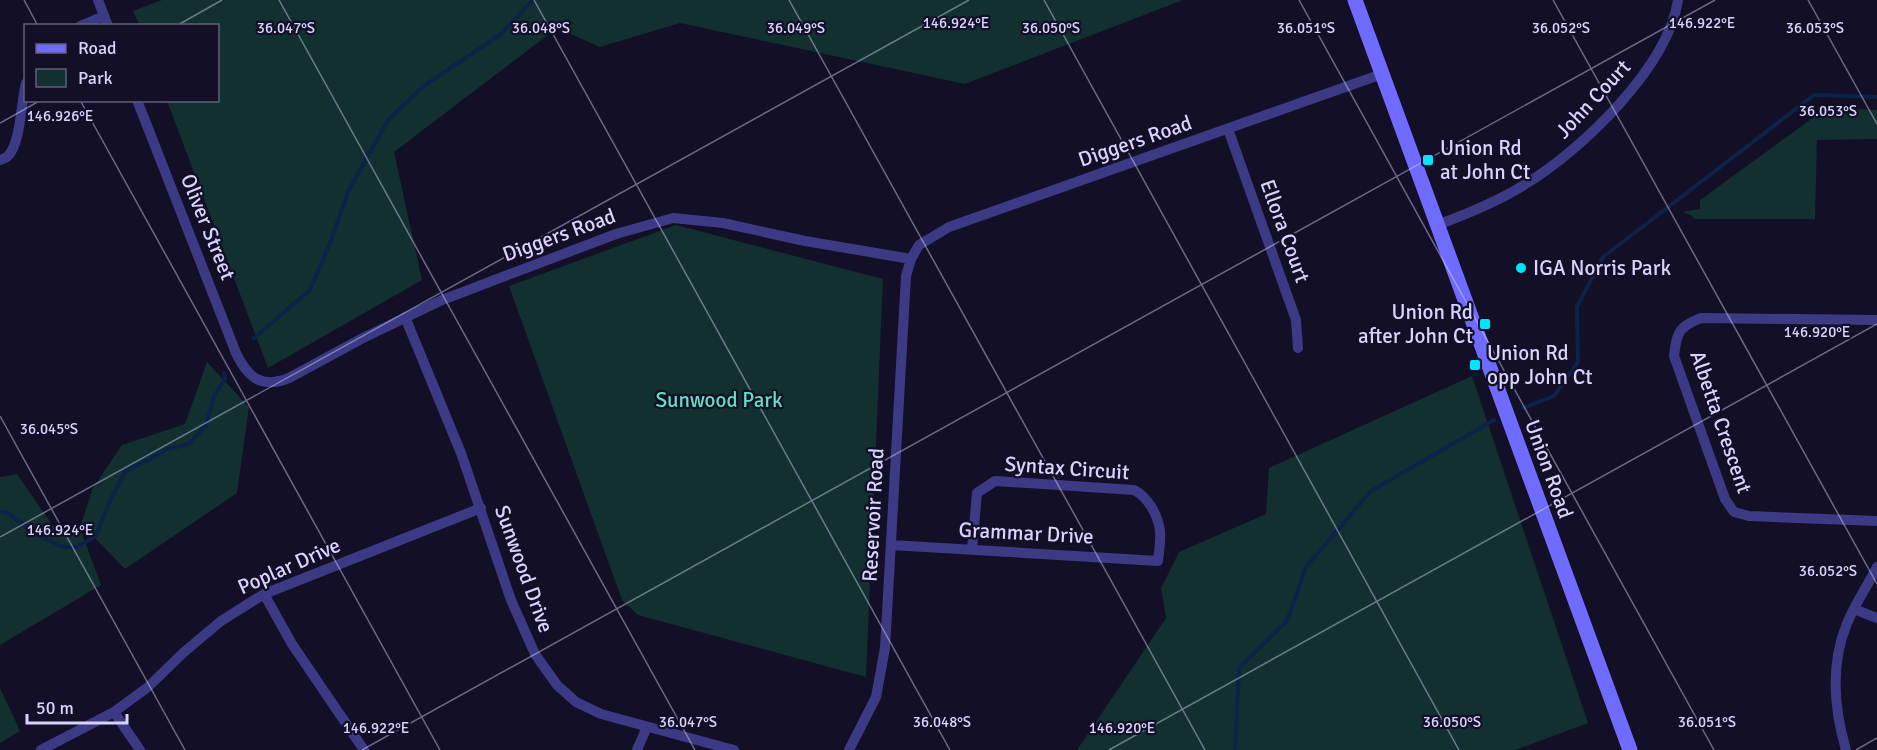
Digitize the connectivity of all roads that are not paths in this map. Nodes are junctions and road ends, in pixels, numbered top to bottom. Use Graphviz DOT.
graph roads {
  1 [pos="98,0"];
  2 [pos="1355,0"];
  3 [pos="1678,0"];
  4 [pos="106,21"];
  5 [pos="90,24"];
  6 [pos="1382,74"];
  7 [pos="24,91"];
  8 [pos="138,102"];
  9 [pos="1228,129"];
  10 [pos="0,160"];
  11 [pos="1437,225"];
  12 [pos="911,259"];
  13 [pos="906,276"];
  14 [pos="405,317"];
  15 [pos="1877,320"];
  16 [pos="1298,348"];
  17 [pos="243,368"];
  18 [pos="481,508"];
  19 [pos="1877,521"];
  20 [pos="891,544"];
  21 [pos="972,549"];
  22 [pos="1158,561"];
  23 [pos="1877,567"];
  24 [pos="264,594"];
  25 [pos="1854,609"];
  26 [pos="1877,618"];
  27 [pos="114,712"];
  28 [pos="647,727"];
  29 [pos="41,750"];
  30 [pos="140,750"];
  31 [pos="364,750"];
  32 [pos="637,750"];
  33 [pos="734,750"];
  34 [pos="849,750"];
  35 [pos="1630,750"];
  36 [pos="1846,750"];
  1 -- 4 [label="street"];
  2 -- 6 [label="main road, Union Road"];
  3 -- 11 [label="street, John Court"];
  4 -- 5 [label="street"];
  6 -- 9 [label="street, Diggers Road"];
  6 -- 11 [label="main road, Union Road"];
  7 -- 10 [label="street"];
  8 -- 17 [label="street, Oliver Street"];
  9 -- 12 [label="street, Diggers Road"];
  9 -- 16 [label="street, Ellora Court"];
  11 -- 35 [label="main road, Union Road"];
  12 -- 13 [label="street, Diggers Road"];
  12 -- 14 [label="street, Diggers Road"];
  13 -- 20 [label="street, Reservoir Road"];
  14 -- 17 [label="street, Diggers Road"];
  14 -- 18 [label="street, Sunwood Drive"];
  15 -- 19 [label="street, Albetta Crescent"];
  18 -- 24 [label="street, Poplar Drive"];
  18 -- 28 [label="street, Sunwood Drive"];
  20 -- 21 [label="street, Grammar Drive"];
  20 -- 34 [label="street, Reservoir Road"];
  21 -- 22 [label="street, Grammar Drive"];
  21 -- 22 [label="street, Syntax Circuit"];
  23 -- 25 [label="street"];
  24 -- 27 [label="street, Poplar Drive"];
  24 -- 31 [label="street"];
  25 -- 26 [label="street"];
  25 -- 36 [label="street"];
  27 -- 29 [label="street, Poplar Drive"];
  27 -- 30 [label="street"];
  28 -- 32 [label="street"];
  28 -- 33 [label="street, Sunwood Drive"];
}
